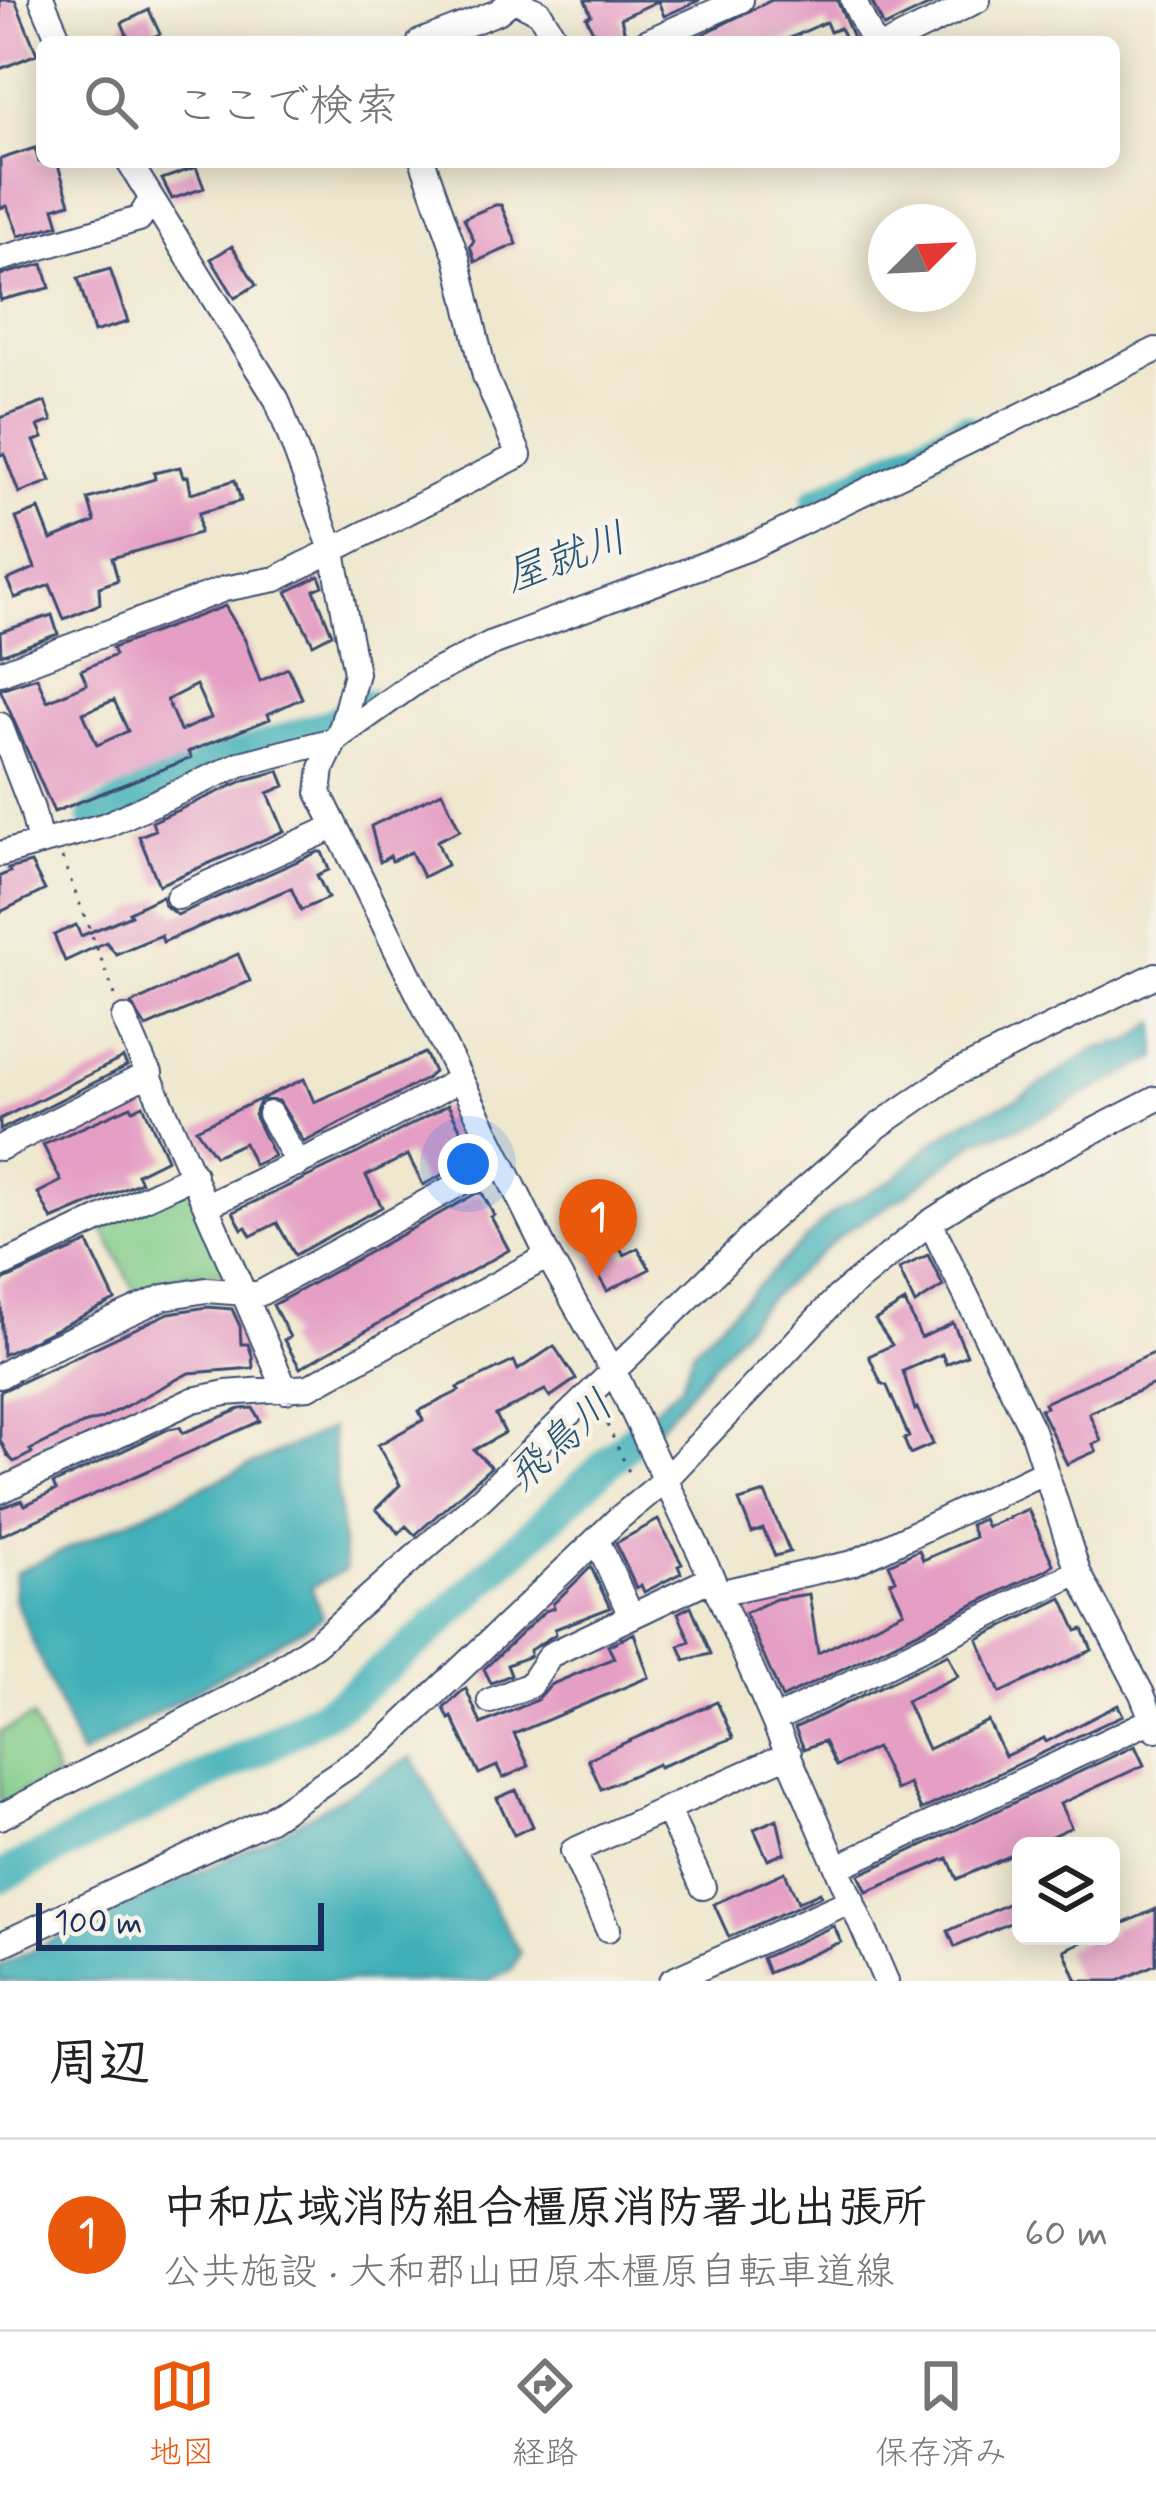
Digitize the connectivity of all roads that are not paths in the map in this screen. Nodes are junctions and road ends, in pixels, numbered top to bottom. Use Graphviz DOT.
graph roads {
  1 [pos="42,0"];
  2 [pos="513,0"];
  3 [pos="562,0"];
  4 [pos="741,0"];
  5 [pos="853,0"];
  6 [pos="978,0"];
  7 [pos="539,12"];
  8 [pos="57,36"];
  9 [pos="436,36"];
  10 [pos="553,36"];
  11 [pos="660,36"];
  12 [pos="870,36"];
  13 [pos="904,36"];
  14 [pos="133,168"];
  15 [pos="425,168"];
  16 [pos="152,200"];
  17 [pos="0,259"];
  18 [pos="1156,350"];
  19 [pos="334,552"];
  20 [pos="0,673"];
  21 [pos="0,725"];
  22 [pos="341,726"];
  23 [pos="334,827"];
  24 [pos="43,837"];
  25 [pos="0,854"];
  26 [pos="178,897"];
  27 [pos="1156,975"];
  28 [pos="124,1018"];
  29 [pos="150,1073"];
  30 [pos="458,1080"];
  31 [pos="1156,1099"];
  32 [pos="270,1114"];
  33 [pos="0,1148"];
  34 [pos="501,1161"];
  35 [pos="298,1164"];
  36 [pos="194,1175"];
  37 [pos="208,1205"];
  38 [pos="930,1222"];
  39 [pos="548,1256"];
  40 [pos="0,1266"];
  41 [pos="244,1292"];
  42 [pos="615,1375"];
  43 [pos="0,1376"];
  44 [pos="286,1391"];
  45 [pos="1045,1471"];
  46 [pos="661,1473"];
  47 [pos="0,1491"];
  48 [pos="601,1549"];
  49 [pos="1078,1572"];
  50 [pos="715,1585"];
  51 [pos="632,1616"];
  52 [pos="490,1701"];
  53 [pos="773,1720"];
  54 [pos="1154,1724"];
  55 [pos="789,1754"];
  56 [pos="667,1809"];
  57 [pos="0,1816"];
  58 [pos="838,1867"];
  59 [pos="703,1886"];
  60 [pos="852,1900"];
  61 [pos="608,1929"];
  62 [pos="0,1945"];
  63 [pos="671,1981"];
  64 [pos="886,1981"];
  1 -- 8 [label="street"];
  2 -- 7 [label="street"];
  2 -- 9 [label="street"];
  3 -- 7 [label="street"];
  4 -- 11 [label="street"];
  5 -- 12 [label="street"];
  6 -- 13 [label="street"];
  7 -- 10 [label="street"];
  14 -- 16 [label="street"];
  15 -- 19 [label="street"];
  16 -- 17 [label="street"];
  16 -- 19 [label="street"];
  18 -- 22 [label="street"];
  19 -- 20 [label="street"];
  19 -- 22 [label="street"];
  21 -- 24 [label="street"];
  22 -- 23 [label="street"];
  22 -- 24 [label="street"];
  23 -- 26 [label="street"];
  23 -- 30 [label="street"];
  24 -- 25 [label="street"];
  27 -- 42 [label="street"];
  28 -- 29 [label="street"];
  29 -- 33 [label="street"];
  29 -- 36 [label="street"];
  30 -- 34 [label="street"];
  30 -- 35 [label="street"];
  31 -- 38 [label="street"];
  32 -- 35 [label="street"];
  34 -- 39 [label="street"];
  34 -- 41 [label="street"];
  35 -- 37 [label="street"];
  36 -- 37 [label="street"];
  36 -- 40 [label="street"];
  37 -- 41 [label="street"];
  38 -- 45 [label="street"];
  38 -- 46 [label="street"];
  39 -- 42 [label="street"];
  39 -- 44 [label="street"];
  41 -- 43 [label="street"];
  41 -- 44 [label="street"];
  42 -- 46 [label="street"];
  42 -- 57 [label="street"];
  44 -- 47 [label="street"];
  45 -- 49 [label="street"];
  45 -- 50 [label="street"];
  46 -- 50 [label="street"];
  46 -- 62 [label="street"];
  48 -- 51 [label="street"];
  49 -- 53 [label="street"];
  49 -- 54 [label="street"];
  50 -- 51 [label="street"];
  50 -- 53 [label="street"];
  51 -- 52 [label="street"];
  53 -- 55 [label="street"];
  54 -- 58 [label="street"];
  55 -- 56 [label="street"];
  55 -- 58 [label="street"];
  56 -- 59 [label="street"];
  56 -- 61 [label="street"];
  58 -- 60 [label="street"];
  60 -- 63 [label="street"];
  60 -- 64 [label="street"];
}
